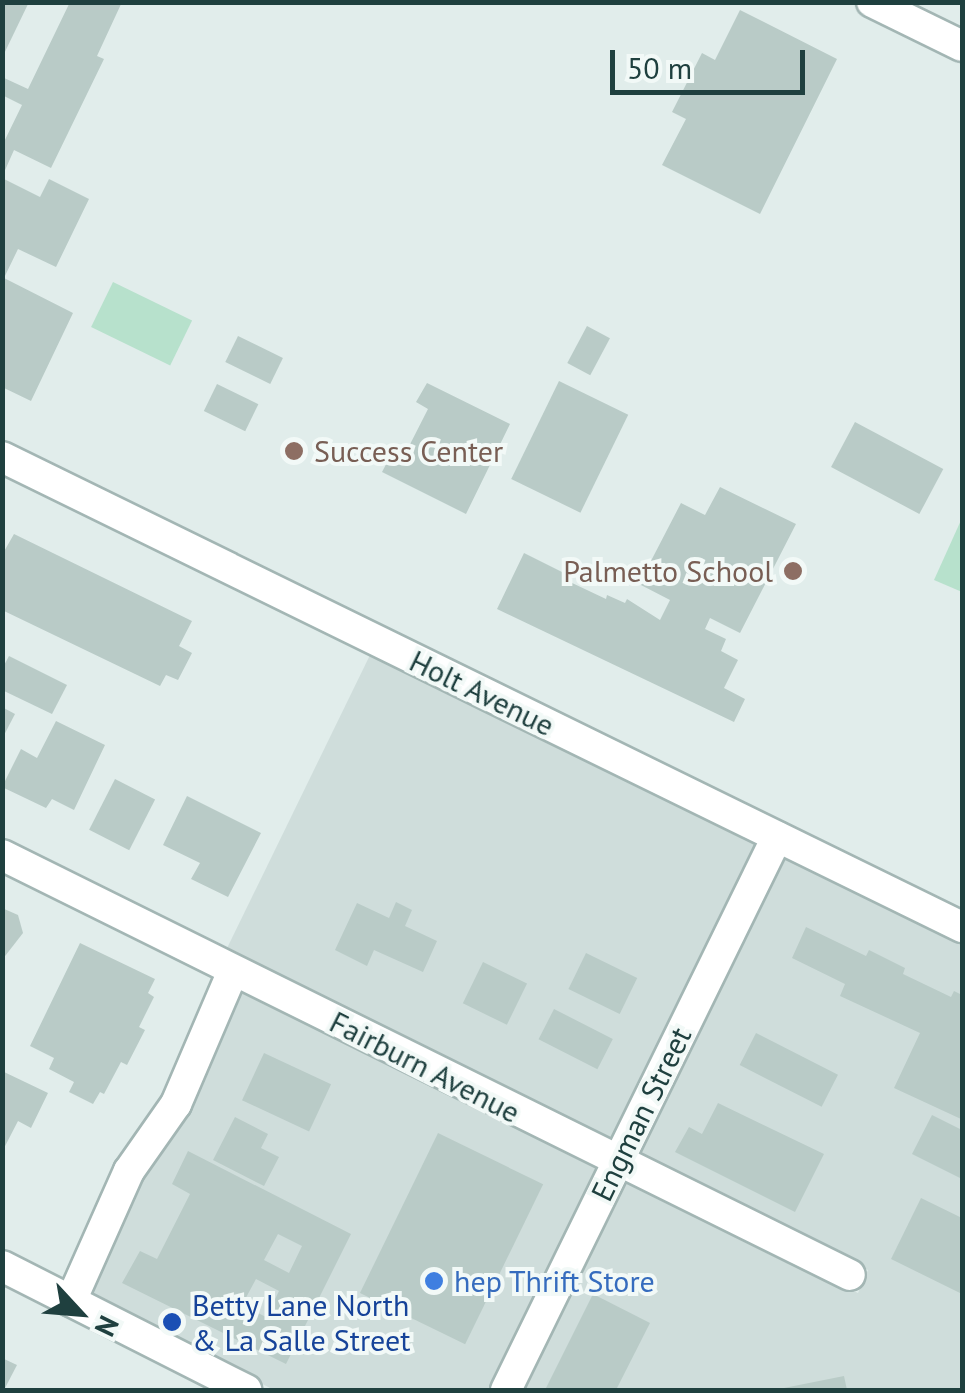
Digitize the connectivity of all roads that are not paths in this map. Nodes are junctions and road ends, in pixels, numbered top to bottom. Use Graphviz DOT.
graph roads {
  1 [pos="872,2"];
  2 [pos="962,46"];
  3 [pos="2,457"];
  4 [pos="777,837"];
  5 [pos="2,855"];
  6 [pos="962,927"];
  7 [pos="233,971"];
  8 [pos="617,1163"];
  9 [pos="2,1266"];
  10 [pos="850,1275"];
  11 [pos="71,1301"];
  12 [pos="246,1390"];
  13 [pos="506,1390"];
  1 -- 2 [label="street"];
  3 -- 4 [label="street, Holt Avenue"];
  4 -- 6 [label="street, Holt Avenue"];
  4 -- 8 [label="street, Engman Street"];
  5 -- 7 [label="street, Fairburn Avenue"];
  7 -- 8 [label="street, Fairburn Avenue"];
  7 -- 11 [label="street"];
  8 -- 10 [label="street, Fairburn Avenue"];
  8 -- 13 [label="street, Engman Street"];
  9 -- 11 [label="street"];
  11 -- 12 [label="street"];
}
